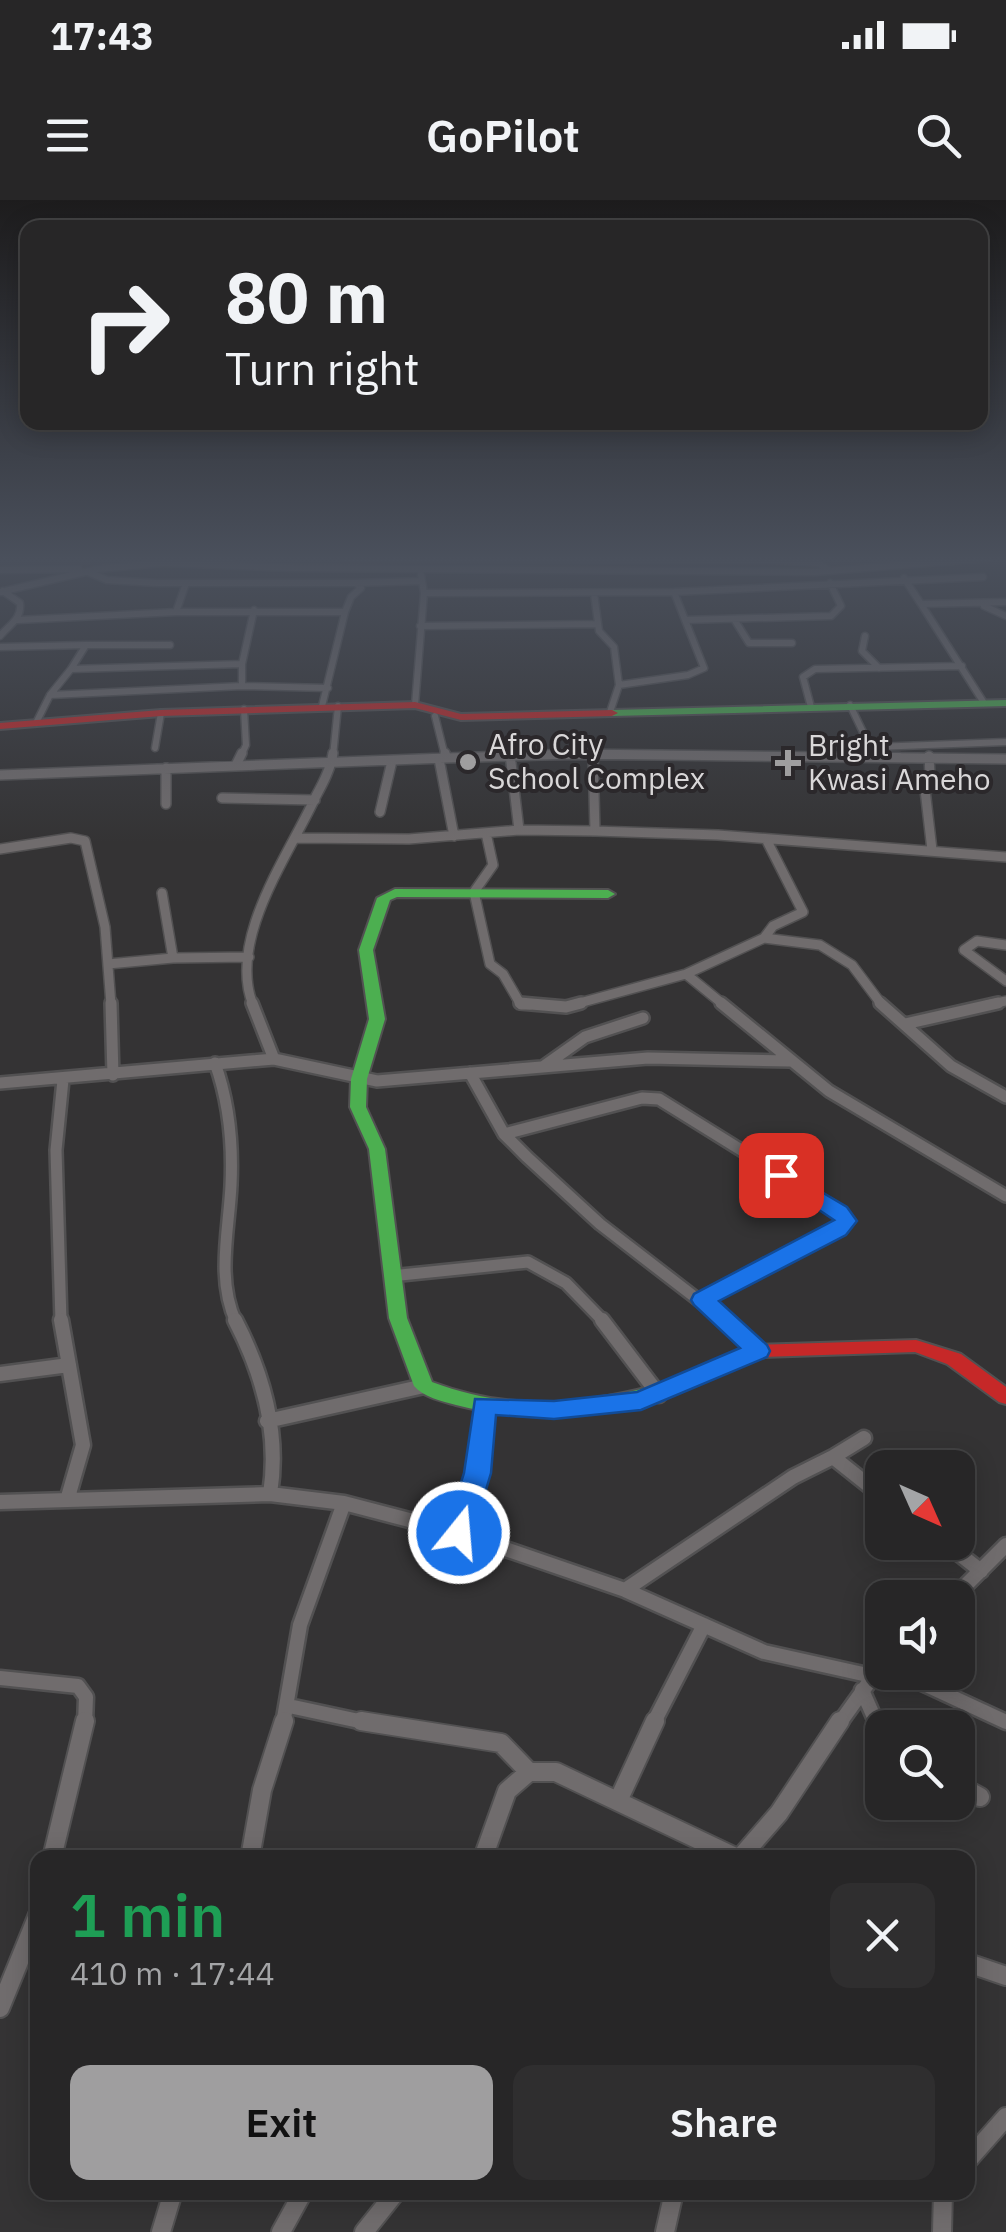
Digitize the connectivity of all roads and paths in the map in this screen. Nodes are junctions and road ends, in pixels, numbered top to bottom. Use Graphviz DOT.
graph roads {
  1 [pos="81,653"];
  2 [pos="244,653"];
  3 [pos="338,653"];
  4 [pos="418,653"];
  5 [pos="615,653"];
  6 [pos="698,653"];
  7 [pos="864,653"];
  8 [pos="953,653"];
  9 [pos="242,664"];
  10 [pos="962,666"];
  11 [pos="879,668"];
  12 [pos="71,669"];
  13 [pos="242,686"];
  14 [pos="619,686"];
  15 [pos="50,695"];
  16 [pos="329,700"];
  17 [pos="984,703"];
  18 [pos="1006,703"];
  19 [pos="415,705"];
  20 [pos="850,706"];
  21 [pos="811,707"];
  22 [pos="244,710"];
  23 [pos="610,712"];
  24 [pos="160,714"];
  25 [pos="435,716"];
  26 [pos="36,723"];
  27 [pos="0,726"];
  28 [pos="1006,742"];
  29 [pos="155,748"];
  30 [pos="872,750"];
  31 [pos="510,754"];
  32 [pos="593,754"];
  33 [pos="929,756"];
  34 [pos="442,759"];
  35 [pos="1006,759"];
  36 [pos="392,761"];
  37 [pos="332,762"];
  38 [pos="236,765"];
  39 [pos="166,768"];
  40 [pos="0,775"];
  41 [pos="222,798"];
  42 [pos="315,800"];
  43 [pos="166,804"];
  44 [pos="380,812"];
  45 [pos="519,830"];
  46 [pos="595,831"];
  47 [pos="486,833"];
  48 [pos="454,836"];
  49 [pos="297,838"];
  50 [pos="766,839"];
  51 [pos="0,849"];
  52 [pos="932,850"];
  53 [pos="1006,857"];
  54 [pos="474,892"];
  55 [pos="162,894"];
  56 [pos="608,894"];
  57 [pos="764,938"];
  58 [pos="1006,945"];
  59 [pos="249,957"];
  60 [pos="174,958"];
  61 [pos="108,964"];
  62 [pos="686,974"];
  63 [pos="1006,981"];
  64 [pos="1006,1001"];
  65 [pos="643,1018"];
  66 [pos="905,1024"];
  67 [pos="274,1059"];
  68 [pos="790,1062"];
  69 [pos="216,1063"];
  70 [pos="542,1067"];
  71 [pos="470,1073"];
  72 [pos="113,1075"];
  73 [pos="360,1079"];
  74 [pos="63,1080"];
  75 [pos="0,1083"];
  76 [pos="1006,1097"];
  77 [pos="504,1134"];
  78 [pos="1006,1196"];
  79 [pos="391,1276"];
  80 [pos="703,1300"];
  81 [pos="758,1351"];
  82 [pos="69,1365"];
  83 [pos="0,1374"];
  84 [pos="424,1386"];
  85 [pos="659,1395"];
  86 [pos="1006,1397"];
  87 [pos="484,1405"];
  88 [pos="268,1421"];
  89 [pos="864,1438"];
  90 [pos="833,1457"];
  91 [pos="865,1482"];
  92 [pos="270,1494"];
  93 [pos="68,1498"];
  94 [pos="0,1502"];
  95 [pos="344,1503"];
  96 [pos="459,1533"];
  97 [pos="1006,1546"];
  98 [pos="967,1560"];
  99 [pos="981,1571"];
  100 [pos="972,1580"];
  101 [pos="625,1590"];
  102 [pos="704,1624"];
  103 [pos="865,1670"];
  104 [pos="0,1678"];
  105 [pos="865,1687"];
  106 [pos="937,1690"];
  107 [pos="289,1706"];
  108 [pos="1006,1722"];
  109 [pos="529,1772"];
  110 [pos="975,1794"];
  111 [pos="980,1796"];
  112 [pos="618,1801"];
  113 [pos="54,1850"];
  114 [pos="251,1850"];
  115 [pos="487,1850"];
  116 [pos="721,1850"];
  117 [pos="747,1850"];
  118 [pos="30,1935"];
  119 [pos="975,1965"];
  120 [pos="1006,1976"];
  121 [pos="0,2008"];
  122 [pos="1006,2117"];
  123 [pos="975,2152"];
  124 [pos="171,2200"];
  125 [pos="298,2200"];
  126 [pos="389,2200"];
  127 [pos="672,2200"];
  128 [pos="943,2200"];
  129 [pos="161,2232"];
  130 [pos="280,2232"];
  131 [pos="363,2232"];
  132 [pos="376,2232"];
  133 [pos="666,2232"];
  134 [pos="942,2232"];
  1 -- 12 [label="street"];
  2 -- 9 [label="street"];
  3 -- 16 [label="street"];
  4 -- 19 [label="street"];
  5 -- 14 [label="street"];
  6 -- 14 [label="street"];
  7 -- 11 [label="street"];
  8 -- 10 [label="street"];
  9 -- 12 [label="street"];
  9 -- 13 [label="street"];
  10 -- 11 [label="street"];
  10 -- 17 [label="street"];
  11 -- 21 [label="street"];
  12 -- 15 [label="street"];
  13 -- 15 [label="street"];
  13 -- 16 [label="street"];
  14 -- 23 [label="street"];
  15 -- 26 [label="street"];
  16 -- 19 [label="street"];
  16 -- 22 [label="street"];
  16 -- 37 [label="street"];
  17 -- 18 [label="street"];
  17 -- 20 [label="street"];
  19 -- 25 [label="street"];
  20 -- 21 [label="street"];
  20 -- 30 [label="street"];
  21 -- 23 [label="street"];
  22 -- 24 [label="street"];
  22 -- 38 [label="street"];
  23 -- 25 [label="street"];
  24 -- 26 [label="street"];
  24 -- 29 [label="street"];
  25 -- 34 [label="street"];
  26 -- 27 [label="street"];
  28 -- 30 [label="street"];
  30 -- 32 [label="street"];
  30 -- 33 [label="street"];
  31 -- 32 [label="street"];
  31 -- 34 [label="street"];
  31 -- 45 [label="street"];
  32 -- 46 [label="street"];
  33 -- 35 [label="street"];
  33 -- 52 [label="street"];
  34 -- 36 [label="street"];
  34 -- 48 [label="street"];
  36 -- 37 [label="street"];
  36 -- 44 [label="street"];
  37 -- 38 [label="street"];
  37 -- 42 [label="street"];
  38 -- 39 [label="street"];
  39 -- 40 [label="street"];
  39 -- 43 [label="street"];
  41 -- 42 [label="street"];
  42 -- 49 [label="street"];
  45 -- 46 [label="street"];
  45 -- 47 [label="street"];
  46 -- 50 [label="street"];
  47 -- 48 [label="street"];
  47 -- 54 [label="street"];
  48 -- 49 [label="street"];
  49 -- 59 [label="street"];
  50 -- 52 [label="street"];
  50 -- 57 [label="street"];
  51 -- 61 [label="street"];
  52 -- 53 [label="street"];
  54 -- 56 [label="street"];
  54 -- 62 [label="street"];
  54 -- 73 [label="street"];
  55 -- 60 [label="street"];
  57 -- 62 [label="street"];
  57 -- 66 [label="street"];
  58 -- 63 [label="street"];
  59 -- 60 [label="street"];
  59 -- 67 [label="street"];
  60 -- 61 [label="street"];
  61 -- 72 [label="street"];
  62 -- 68 [label="street"];
  64 -- 66 [label="street"];
  65 -- 70 [label="street"];
  66 -- 76 [label="street"];
  67 -- 69 [label="street"];
  67 -- 73 [label="street"];
  68 -- 70 [label="street"];
  68 -- 78 [label="street"];
  69 -- 72 [label="street"];
  69 -- 88 [label="street"];
  70 -- 71 [label="street"];
  71 -- 73 [label="street"];
  71 -- 77 [label="street"];
  72 -- 74 [label="street"];
  73 -- 79 [label="street"];
  74 -- 75 [label="street"];
  74 -- 82 [label="street"];
  77 -- 80 [label="street"];
  77 -- 80 [label="street"];
  79 -- 84 [label="street"];
  79 -- 85 [label="street"];
  80 -- 81 [label="street"];
  81 -- 85 [label="street"];
  81 -- 86 [label="street"];
  82 -- 83 [label="street"];
  82 -- 93 [label="street"];
  84 -- 87 [label="street"];
  84 -- 88 [label="street"];
  85 -- 87 [label="street"];
  87 -- 96 [label="street"];
  88 -- 92 [label="street"];
  89 -- 90 [label="street"];
  90 -- 91 [label="street"];
  90 -- 101 [label="street"];
  92 -- 93 [label="street"];
  92 -- 95 [label="street"];
  93 -- 94 [label="street"];
  95 -- 96 [label="street"];
  95 -- 107 [label="street"];
  96 -- 101 [label="street"];
  97 -- 99 [label="street"];
  98 -- 99 [label="street"];
  99 -- 100 [label="street"];
  101 -- 102 [label="street"];
  102 -- 103 [label="street"];
  102 -- 112 [label="street"];
  104 -- 113 [label="street"];
  105 -- 117 [label="street"];
  106 -- 108 [label="street"];
  107 -- 109 [label="street"];
  107 -- 114 [label="street"];
  109 -- 112 [label="street"];
  109 -- 115 [label="street"];
  110 -- 111 [label="street"];
  112 -- 116 [label="street"];
  118 -- 121 [label="street"];
  119 -- 120 [label="street"];
  122 -- 123 [label="street"];
  124 -- 129 [label="street"];
  125 -- 130 [label="street"];
  126 -- 131 [label="street"];
  127 -- 133 [label="street"];
  128 -- 134 [label="street"];
  131 -- 132 [label="street"];
}
